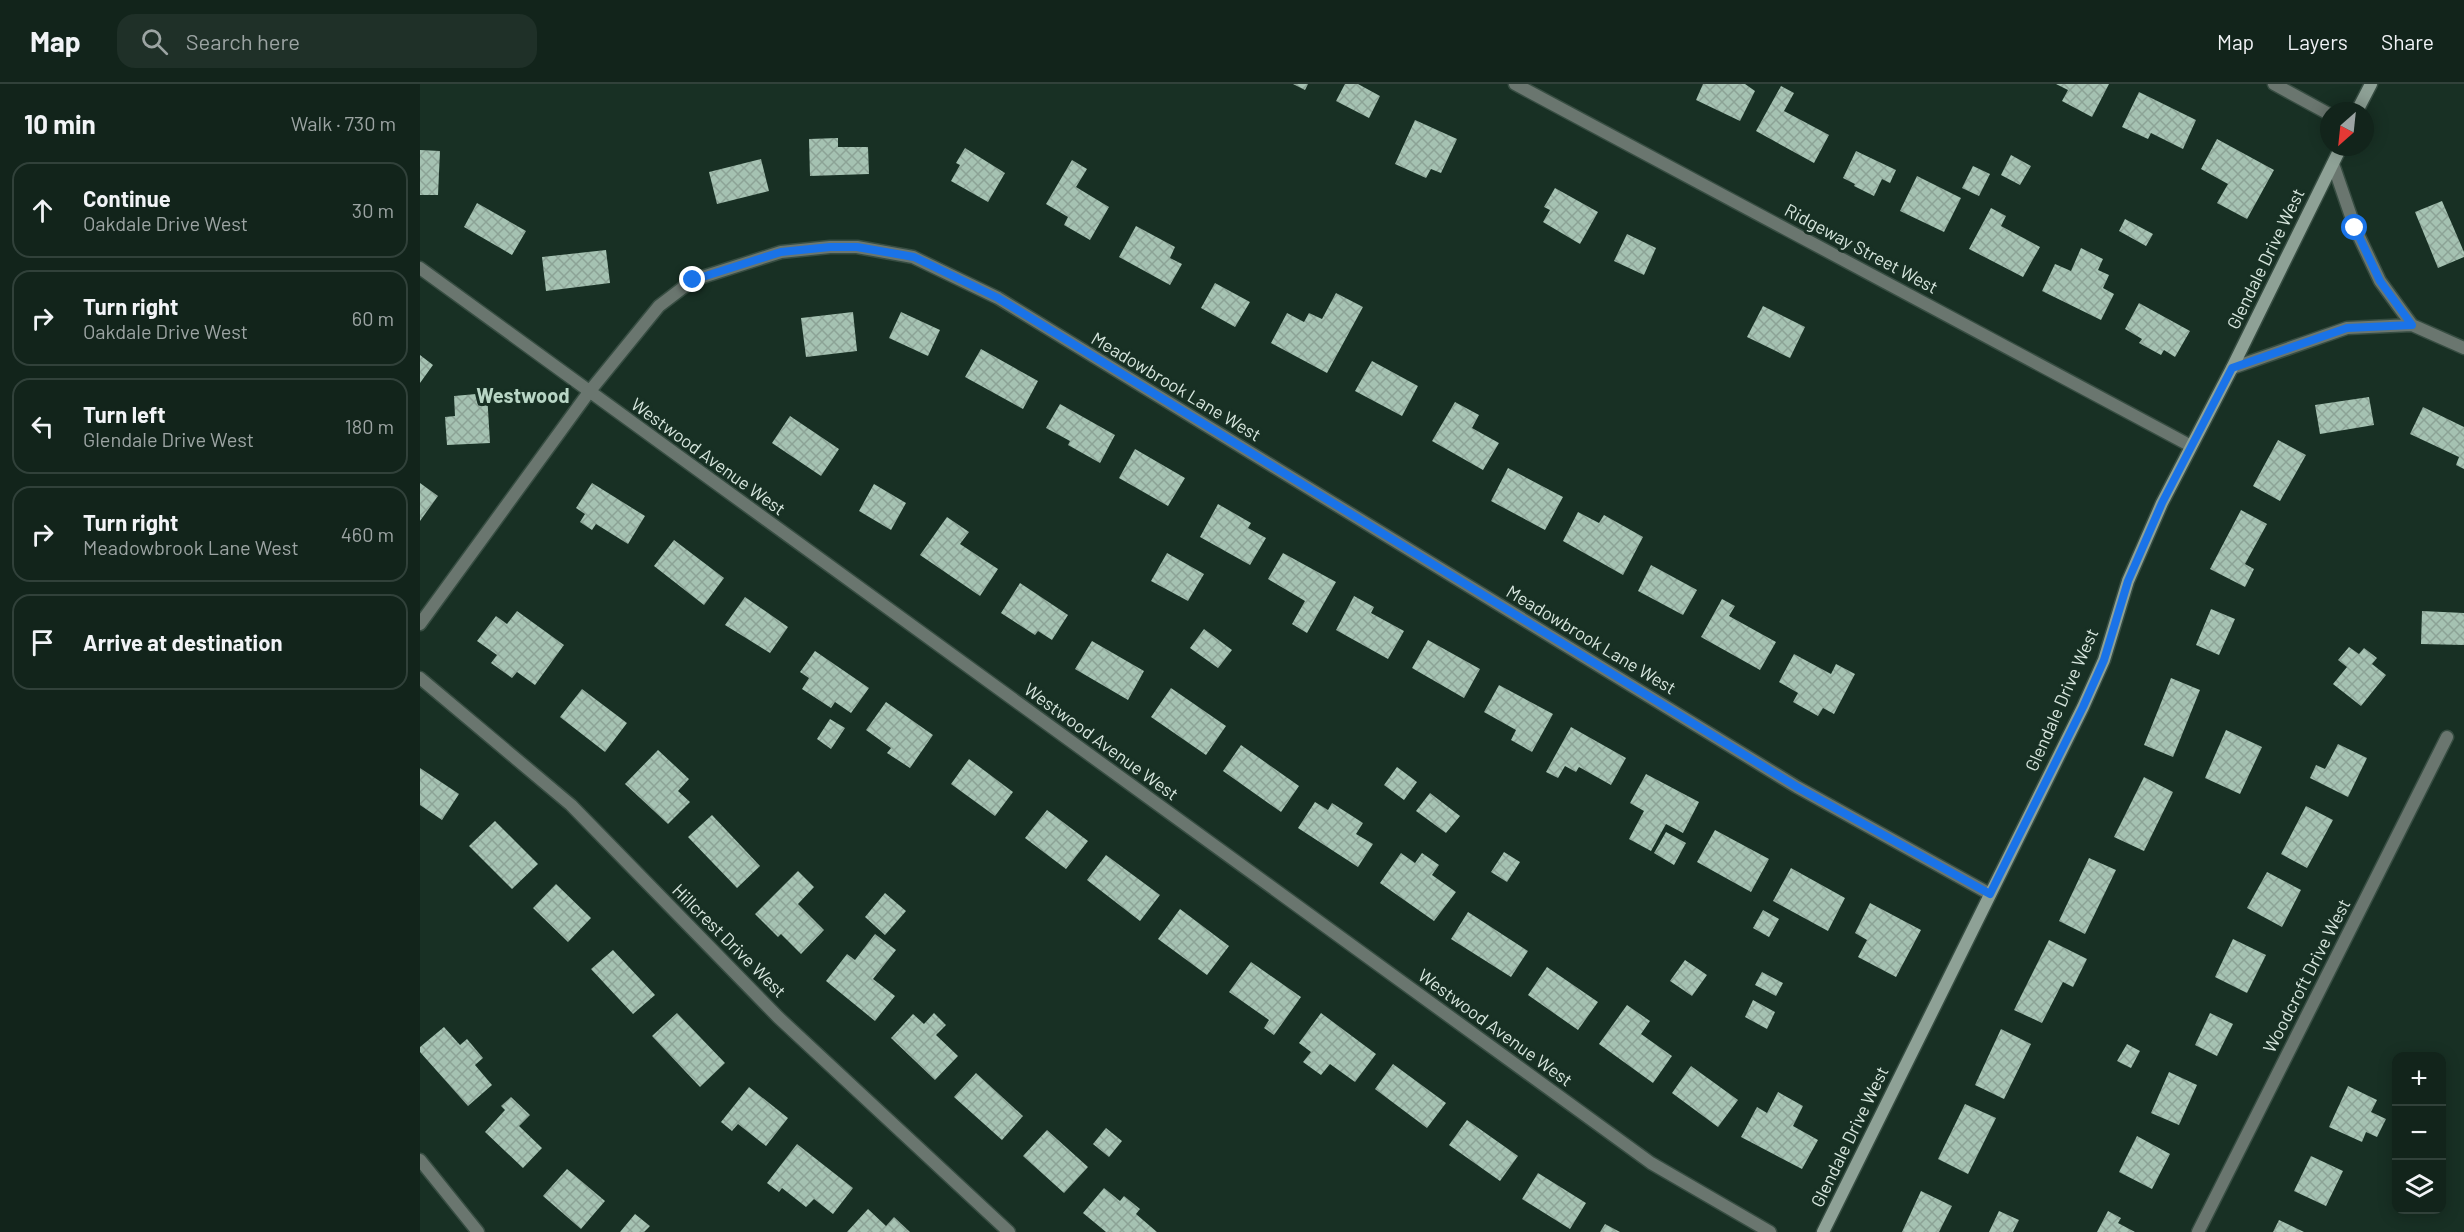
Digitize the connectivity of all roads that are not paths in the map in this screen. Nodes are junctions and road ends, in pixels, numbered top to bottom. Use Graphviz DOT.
graph roads {
  1 [pos="1515,84"];
  2 [pos="2274,84"];
  3 [pos="2371,84"];
  4 [pos="2362,102"];
  5 [pos="2320,109"];
  6 [pos="2337,156"];
  7 [pos="2333,164"];
  8 [pos="420,268"];
  9 [pos="2412,325"];
  10 [pos="2464,348"];
  11 [pos="2232,368"];
  12 [pos="589,392"];
  13 [pos="2191,446"];
  14 [pos="420,624"];
  15 [pos="420,678"];
  16 [pos="2447,737"];
  17 [pos="1990,894"];
  18 [pos="420,1160"];
  19 [pos="478,1232"];
  20 [pos="1009,1232"];
  21 [pos="1770,1232"];
  22 [pos="1823,1232"];
  23 [pos="2198,1232"];
  1 -- 13 [label="street, Ridgeway Street West"];
  2 -- 5 [label="street"];
  3 -- 4 [label="street"];
  6 -- 7 [label="street, Glendale Drive West"];
  7 -- 9 [label="street"];
  7 -- 11 [label="street, Glendale Drive West"];
  8 -- 12 [label="street, Westwood Avenue West"];
  9 -- 10 [label="street"];
  9 -- 11 [label="street"];
  11 -- 13 [label="street, Glendale Drive West"];
  12 -- 14 [label="street, Meadowbrook Lane West"];
  12 -- 17 [label="street, Meadowbrook Lane West"];
  12 -- 21 [label="street, Westwood Avenue West"];
  13 -- 17 [label="street, Glendale Drive West"];
  15 -- 20 [label="street, Hillcrest Drive West"];
  16 -- 23 [label="street, Woodcroft Drive West"];
  17 -- 22 [label="street, Glendale Drive West"];
  18 -- 19 [label="street"];
}
